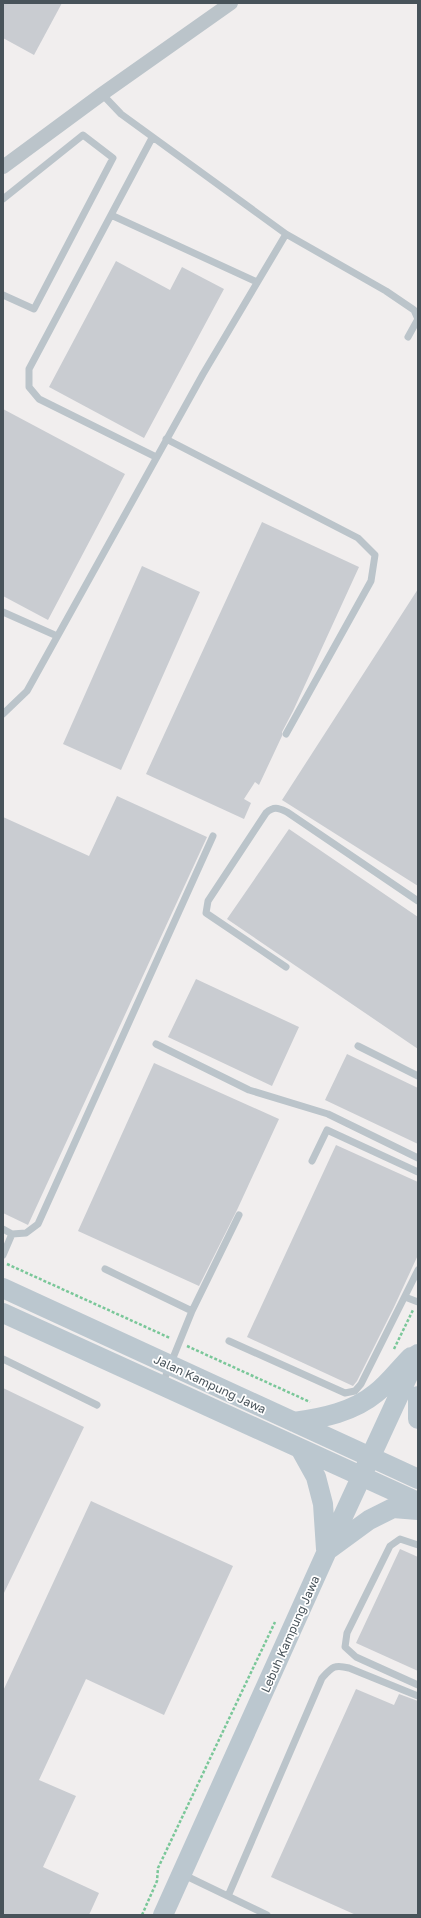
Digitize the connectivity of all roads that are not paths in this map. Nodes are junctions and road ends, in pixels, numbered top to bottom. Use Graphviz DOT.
graph roads {
  1 [pos="231,3"];
  2 [pos="102,94"];
  3 [pos="152,138"];
  4 [pos="3,167"];
  5 [pos="3,199"];
  6 [pos="111,215"];
  7 [pos="286,234"];
  8 [pos="257,282"];
  9 [pos="3,295"];
  10 [pos="408,337"];
  11 [pos="166,439"];
  12 [pos="156,457"];
  13 [pos="3,612"];
  14 [pos="57,636"];
  15 [pos="3,714"];
  16 [pos="286,734"];
  17 [pos="213,836"];
  18 [pos="418,901"];
  19 [pos="286,967"];
  20 [pos="156,1044"];
  21 [pos="358,1046"];
  22 [pos="418,1076"];
  23 [pos="418,1158"];
  24 [pos="312,1161"];
  25 [pos="418,1172"];
  26 [pos="239,1215"];
  27 [pos="3,1229"];
  28 [pos="12,1234"];
  29 [pos="3,1256"];
  30 [pos="105,1269"];
  31 [pos="418,1270"];
  32 [pos="3,1288"];
  33 [pos="405,1297"];
  34 [pos="418,1302"];
  35 [pos="192,1311"];
  36 [pos="3,1313"];
  37 [pos="229,1341"];
  38 [pos="418,1350"];
  39 [pos="418,1354"];
  40 [pos="3,1359"];
  41 [pos="169,1365"];
  42 [pos="162,1385"];
  43 [pos="418,1396"];
  44 [pos="97,1405"];
  45 [pos="418,1419"];
  46 [pos="294,1422"];
  47 [pos="301,1450"];
  48 [pos="370,1457"];
  49 [pos="361,1477"];
  50 [pos="418,1479"];
  51 [pos="418,1502"];
  52 [pos="418,1510"];
  53 [pos="418,1545"];
  54 [pos="327,1552"];
  55 [pos="418,1684"];
  56 [pos="418,1696"];
  57 [pos="182,1874"];
  58 [pos="228,1896"];
  59 [pos="163,1915"];
  60 [pos="267,1915"];
  1 -- 2 [label="street"];
  2 -- 3 [label="lane"];
  2 -- 4 [label="street"];
  3 -- 6 [label="lane"];
  3 -- 7 [label="lane"];
  5 -- 9 [label="lane"];
  6 -- 8 [label="lane"];
  6 -- 12 [label="lane"];
  7 -- 8 [label="lane"];
  7 -- 10 [label="lane"];
  8 -- 11 [label="lane"];
  11 -- 12 [label="lane"];
  11 -- 16 [label="lane"];
  12 -- 14 [label="lane"];
  13 -- 14 [label="lane"];
  14 -- 15 [label="lane"];
  17 -- 28 [label="lane"];
  18 -- 19 [label="lane"];
  20 -- 23 [label="lane"];
  21 -- 22 [label="lane"];
  24 -- 25 [label="lane"];
  26 -- 35 [label="lane"];
  27 -- 28 [label="lane"];
  28 -- 29 [label="lane"];
  30 -- 35 [label="lane"];
  31 -- 33 [label="lane"];
  32 -- 41 [label="street, Jalan Kampung Jawa"];
  33 -- 34 [label="lane"];
  33 -- 37 [label="lane"];
  35 -- 41 [label="lane"];
  36 -- 42 [label="street, Jalan Kampung Jawa"];
  38 -- 46 [label="street"];
  39 -- 48 [label="street, Lebuh Kampung Jawa"];
  40 -- 44 [label="lane"];
  41 -- 42 [label="lane"];
  41 -- 46 [label="street, Jalan Kampung Jawa"];
  42 -- 47 [label="street, Jalan Kampung Jawa"];
  43 -- 45 [label="street"];
  46 -- 48 [label="street, Jalan Kampung Jawa"];
  47 -- 49 [label="street, Jalan Kampung Jawa"];
  47 -- 54 [label="street"];
  48 -- 49 [label="street, Lebuh Kampung Jawa"];
  48 -- 50 [label="street, Jalan Kampung Jawa"];
  49 -- 51 [label="street, Jalan Kampung Jawa"];
  49 -- 54 [label="street, Lebuh Kampung Jawa"];
  52 -- 54 [label="street"];
  53 -- 55 [label="lane"];
  54 -- 57 [label="street, Lebuh Kampung Jawa"];
  56 -- 58 [label="lane"];
  57 -- 58 [label="lane"];
  57 -- 59 [label="street, Lebuh Kampung Jawa"];
  58 -- 60 [label="lane"];
}
